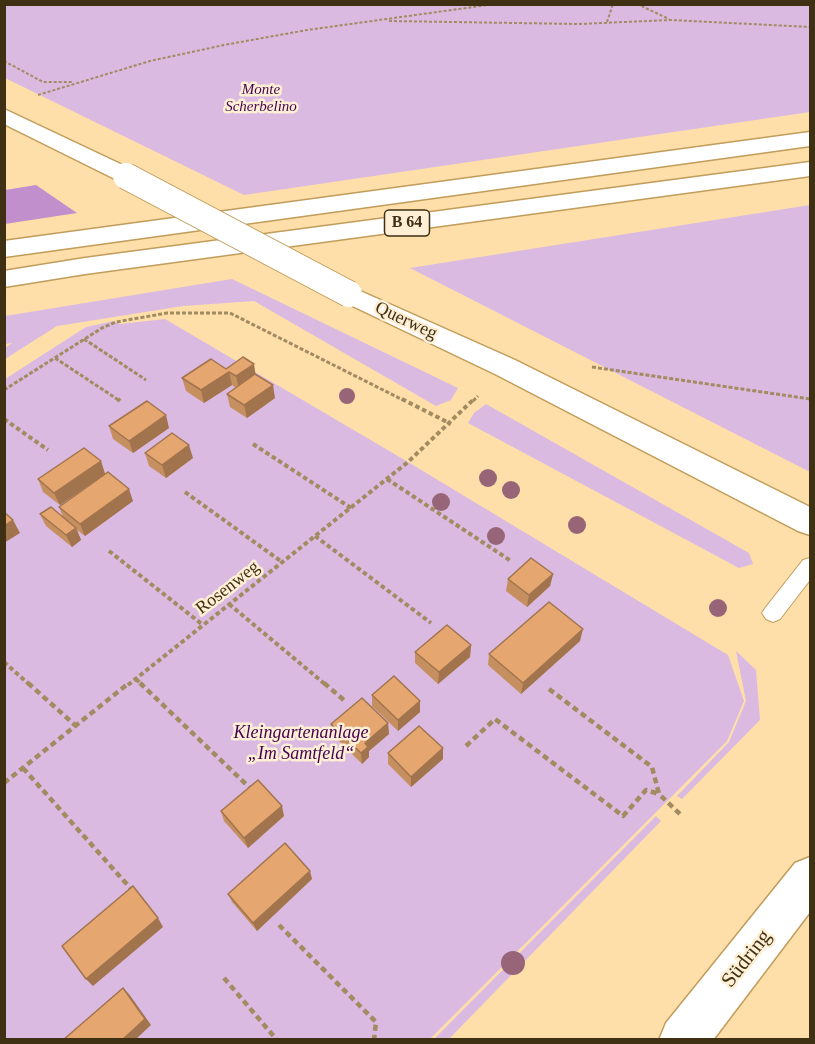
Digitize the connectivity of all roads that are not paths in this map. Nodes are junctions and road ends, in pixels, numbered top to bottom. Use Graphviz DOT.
graph roads {
  1 [pos="4,115"];
  2 [pos="810,139"];
  3 [pos="810,169"];
  4 [pos="4,249"];
  5 [pos="4,279"];
  6 [pos="810,522"];
  7 [pos="810,566"];
  8 [pos="773,613"];
  9 [pos="810,878"];
  10 [pos="683,1040"];
  1 -- 6 [label="main road, Querweg, bridge"];
  2 -- 4 [label="main road, B 64"];
  3 -- 5 [label="main road, B 64"];
  7 -- 8 [label="lane"];
  9 -- 10 [label="main road, Südring"];
}
